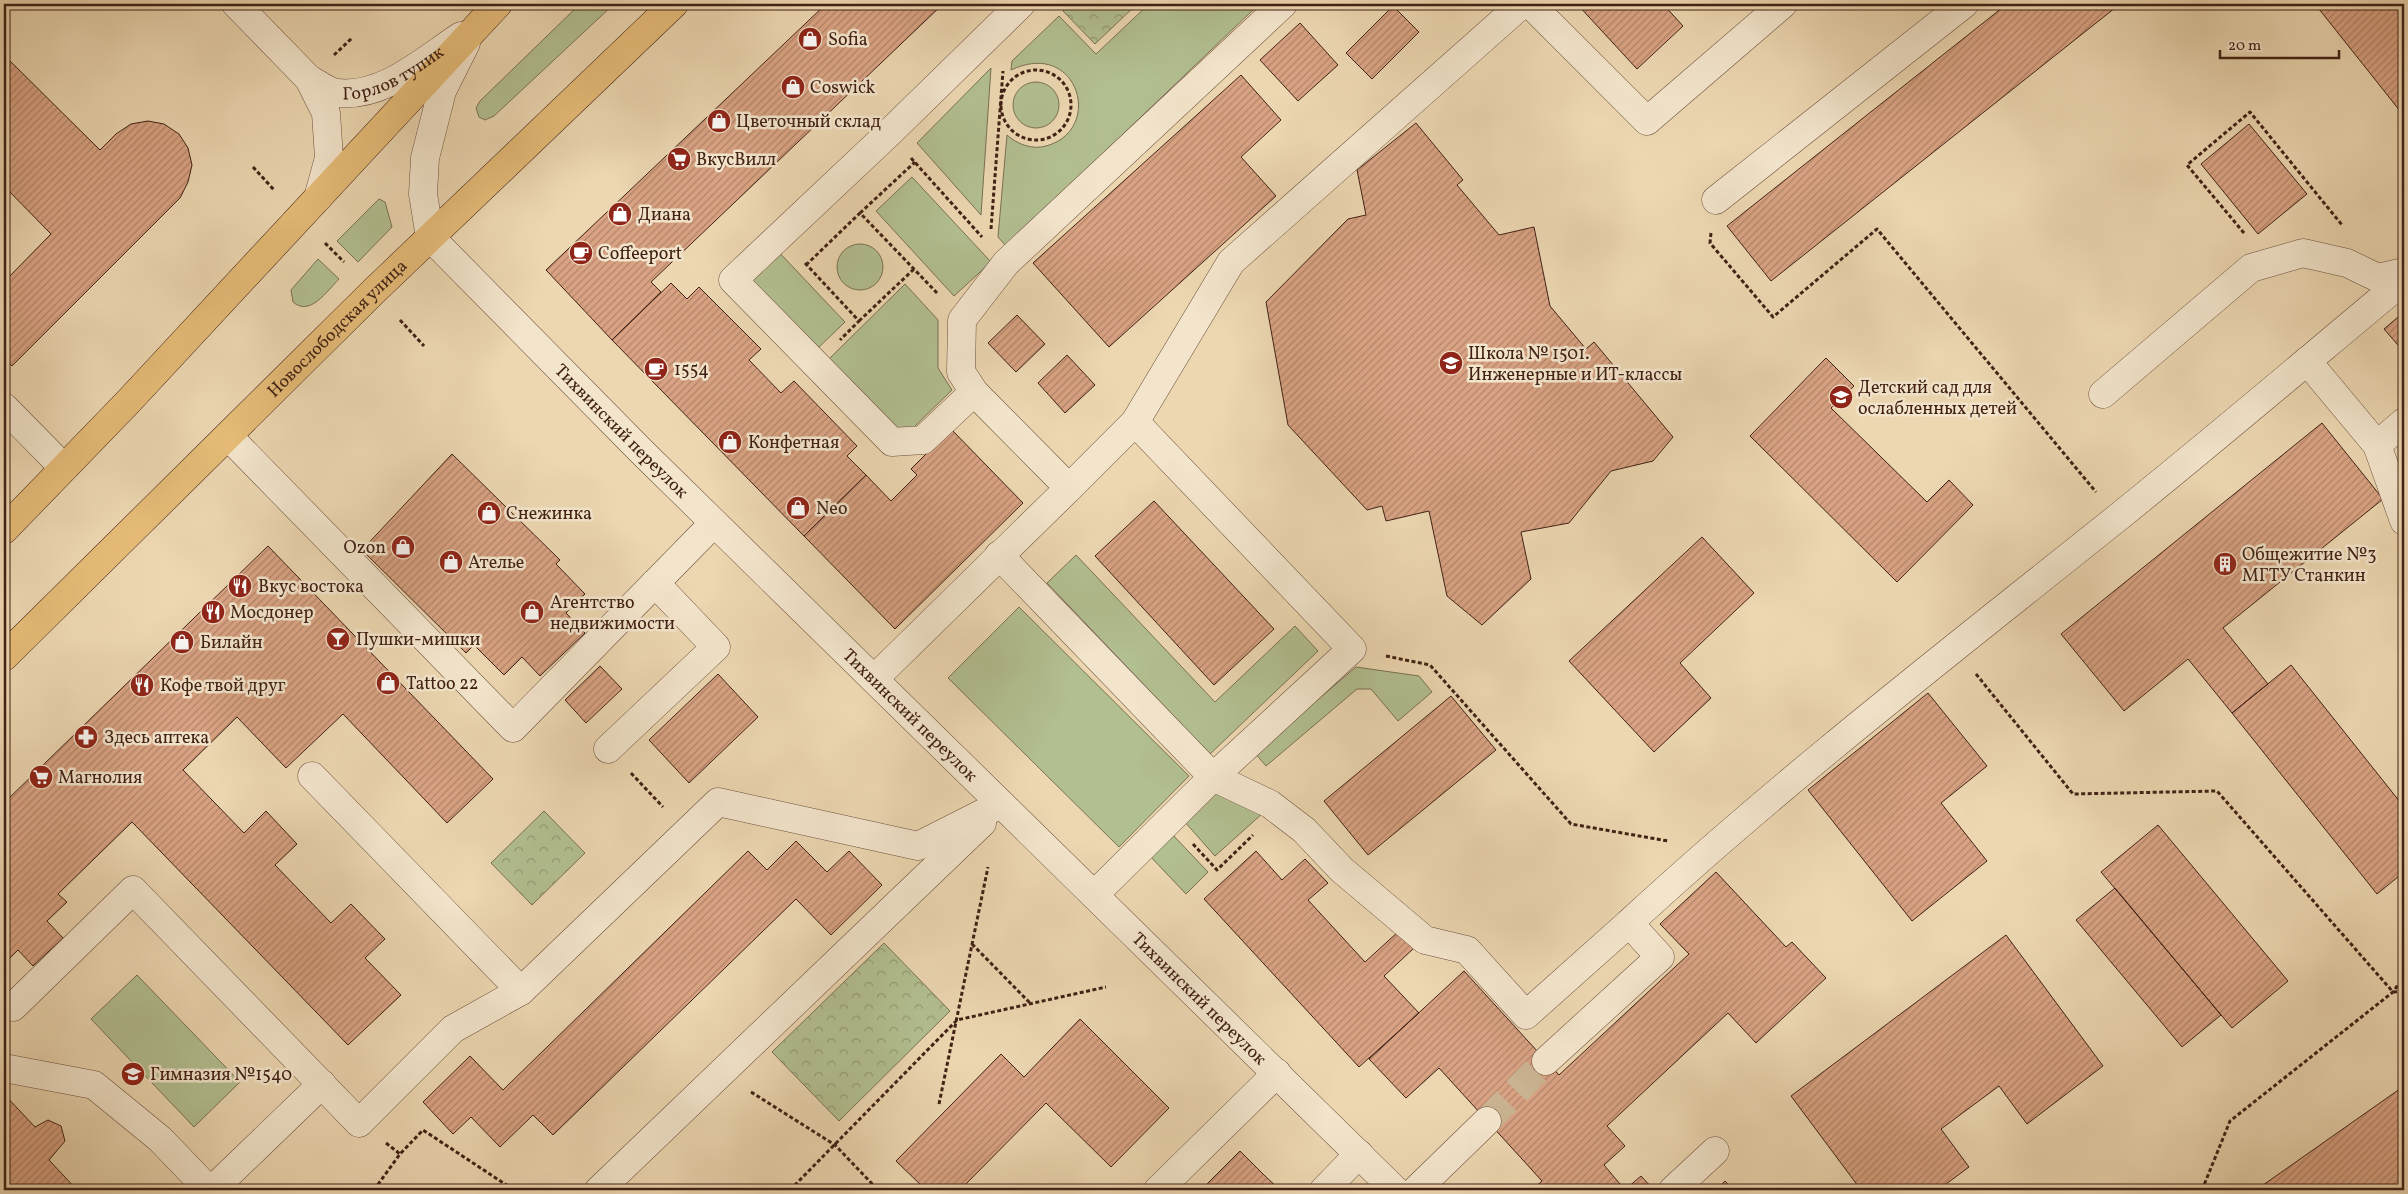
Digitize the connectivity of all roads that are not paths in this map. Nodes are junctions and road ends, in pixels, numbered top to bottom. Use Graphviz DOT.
graph roads {
  1 [pos="236,4"];
  2 [pos="498,4"];
  3 [pos="674,4"];
  4 [pos="1283,4"];
  5 [pos="1522,4"];
  6 [pos="1530,4"];
  7 [pos="1783,4"];
  8 [pos="1964,4"];
  9 [pos="1014,10"];
  10 [pos="474,28"];
  11 [pos="309,79"];
  12 [pos="318,198"];
  13 [pos="1716,200"];
  14 [pos="430,237"];
  15 [pos="2404,272"];
  16 [pos="2404,280"];
  17 [pos="2306,361"];
  18 [pos="974,392"];
  19 [pos="2103,394"];
  20 [pos="4,408"];
  21 [pos="1135,422"];
  22 [pos="2404,422"];
  23 [pos="228,436"];
  24 [pos="2377,445"];
  25 [pos="64,468"];
  26 [pos="1068,488"];
  27 [pos="2404,520"];
  28 [pos="714,523"];
  29 [pos="4,530"];
  30 [pos="999,555"];
  31 [pos="655,583"];
  32 [pos="4,657"];
  33 [pos="874,678"];
  34 [pos="608,749"];
  35 [pos="312,776"];
  36 [pos="1213,777"];
  37 [pos="1001,804"];
  38 [pos="1094,895"];
  39 [pos="1628,923"];
  40 [pos="520,991"];
  41 [pos="13,1007"];
  42 [pos="1546,1061"];
  43 [pos="4,1068"];
  44 [pos="1277,1073"];
  45 [pos="322,1084"];
  46 [pos="1487,1120"];
  47 [pos="1715,1152"];
  48 [pos="1359,1154"];
  49 [pos="210,1190"];
  50 [pos="599,1190"];
  51 [pos="1158,1190"];
  52 [pos="1324,1190"];
  53 [pos="1395,1190"];
  54 [pos="1416,1190"];
  55 [pos="1673,1190"];
  1 -- 11 [label="street, Горлов тупик"];
  2 -- 10 [label="main road"];
  3 -- 14 [label="main road, Новослободская улица"];
  4 -- 18 [label="street"];
  5 -- 21 [label="street"];
  6 -- 7 [label="street"];
  8 -- 13 [label="street"];
  9 -- 18 [label="street"];
  10 -- 11 [label="street, Горлов тупик"];
  10 -- 12 [label="main road"];
  10 -- 14 [label="street"];
  11 -- 12 [label="street, Горлов тупик"];
  12 -- 25 [label="main road"];
  14 -- 23 [label="main road, Новослободская улица"];
  14 -- 28 [label="street, Тихвинский переулок"];
  15 -- 19 [label="street"];
  16 -- 17 [label="street"];
  17 -- 24 [label="street"];
  17 -- 39 [label="street"];
  18 -- 26 [label="street"];
  20 -- 25 [label="street"];
  21 -- 26 [label="street"];
  21 -- 36 [label="street"];
  22 -- 24 [label="street"];
  23 -- 31 [label="street"];
  23 -- 32 [label="main road, Новослободская улица"];
  24 -- 27 [label="street"];
  25 -- 29 [label="main road"];
  26 -- 30 [label="street"];
  28 -- 31 [label="street"];
  28 -- 33 [label="street, Тихвинский переулок"];
  30 -- 33 [label="street"];
  30 -- 36 [label="street"];
  31 -- 34 [label="street"];
  33 -- 37 [label="street, Тихвинский переулок"];
  35 -- 40 [label="street"];
  36 -- 38 [label="street"];
  36 -- 39 [label="street"];
  37 -- 38 [label="street, Тихвинский переулок"];
  37 -- 40 [label="street"];
  37 -- 50 [label="street"];
  38 -- 44 [label="street, Тихвинский переулок"];
  39 -- 42 [label="street"];
  40 -- 45 [label="street"];
  41 -- 45 [label="street"];
  43 -- 49 [label="street"];
  44 -- 48 [label="street, Тихвинский переулок"];
  44 -- 51 [label="street"];
  45 -- 49 [label="street"];
  46 -- 54 [label="street"];
  47 -- 55 [label="street"];
  48 -- 52 [label="street"];
  48 -- 53 [label="street, Тихвинский переулок"];
}
